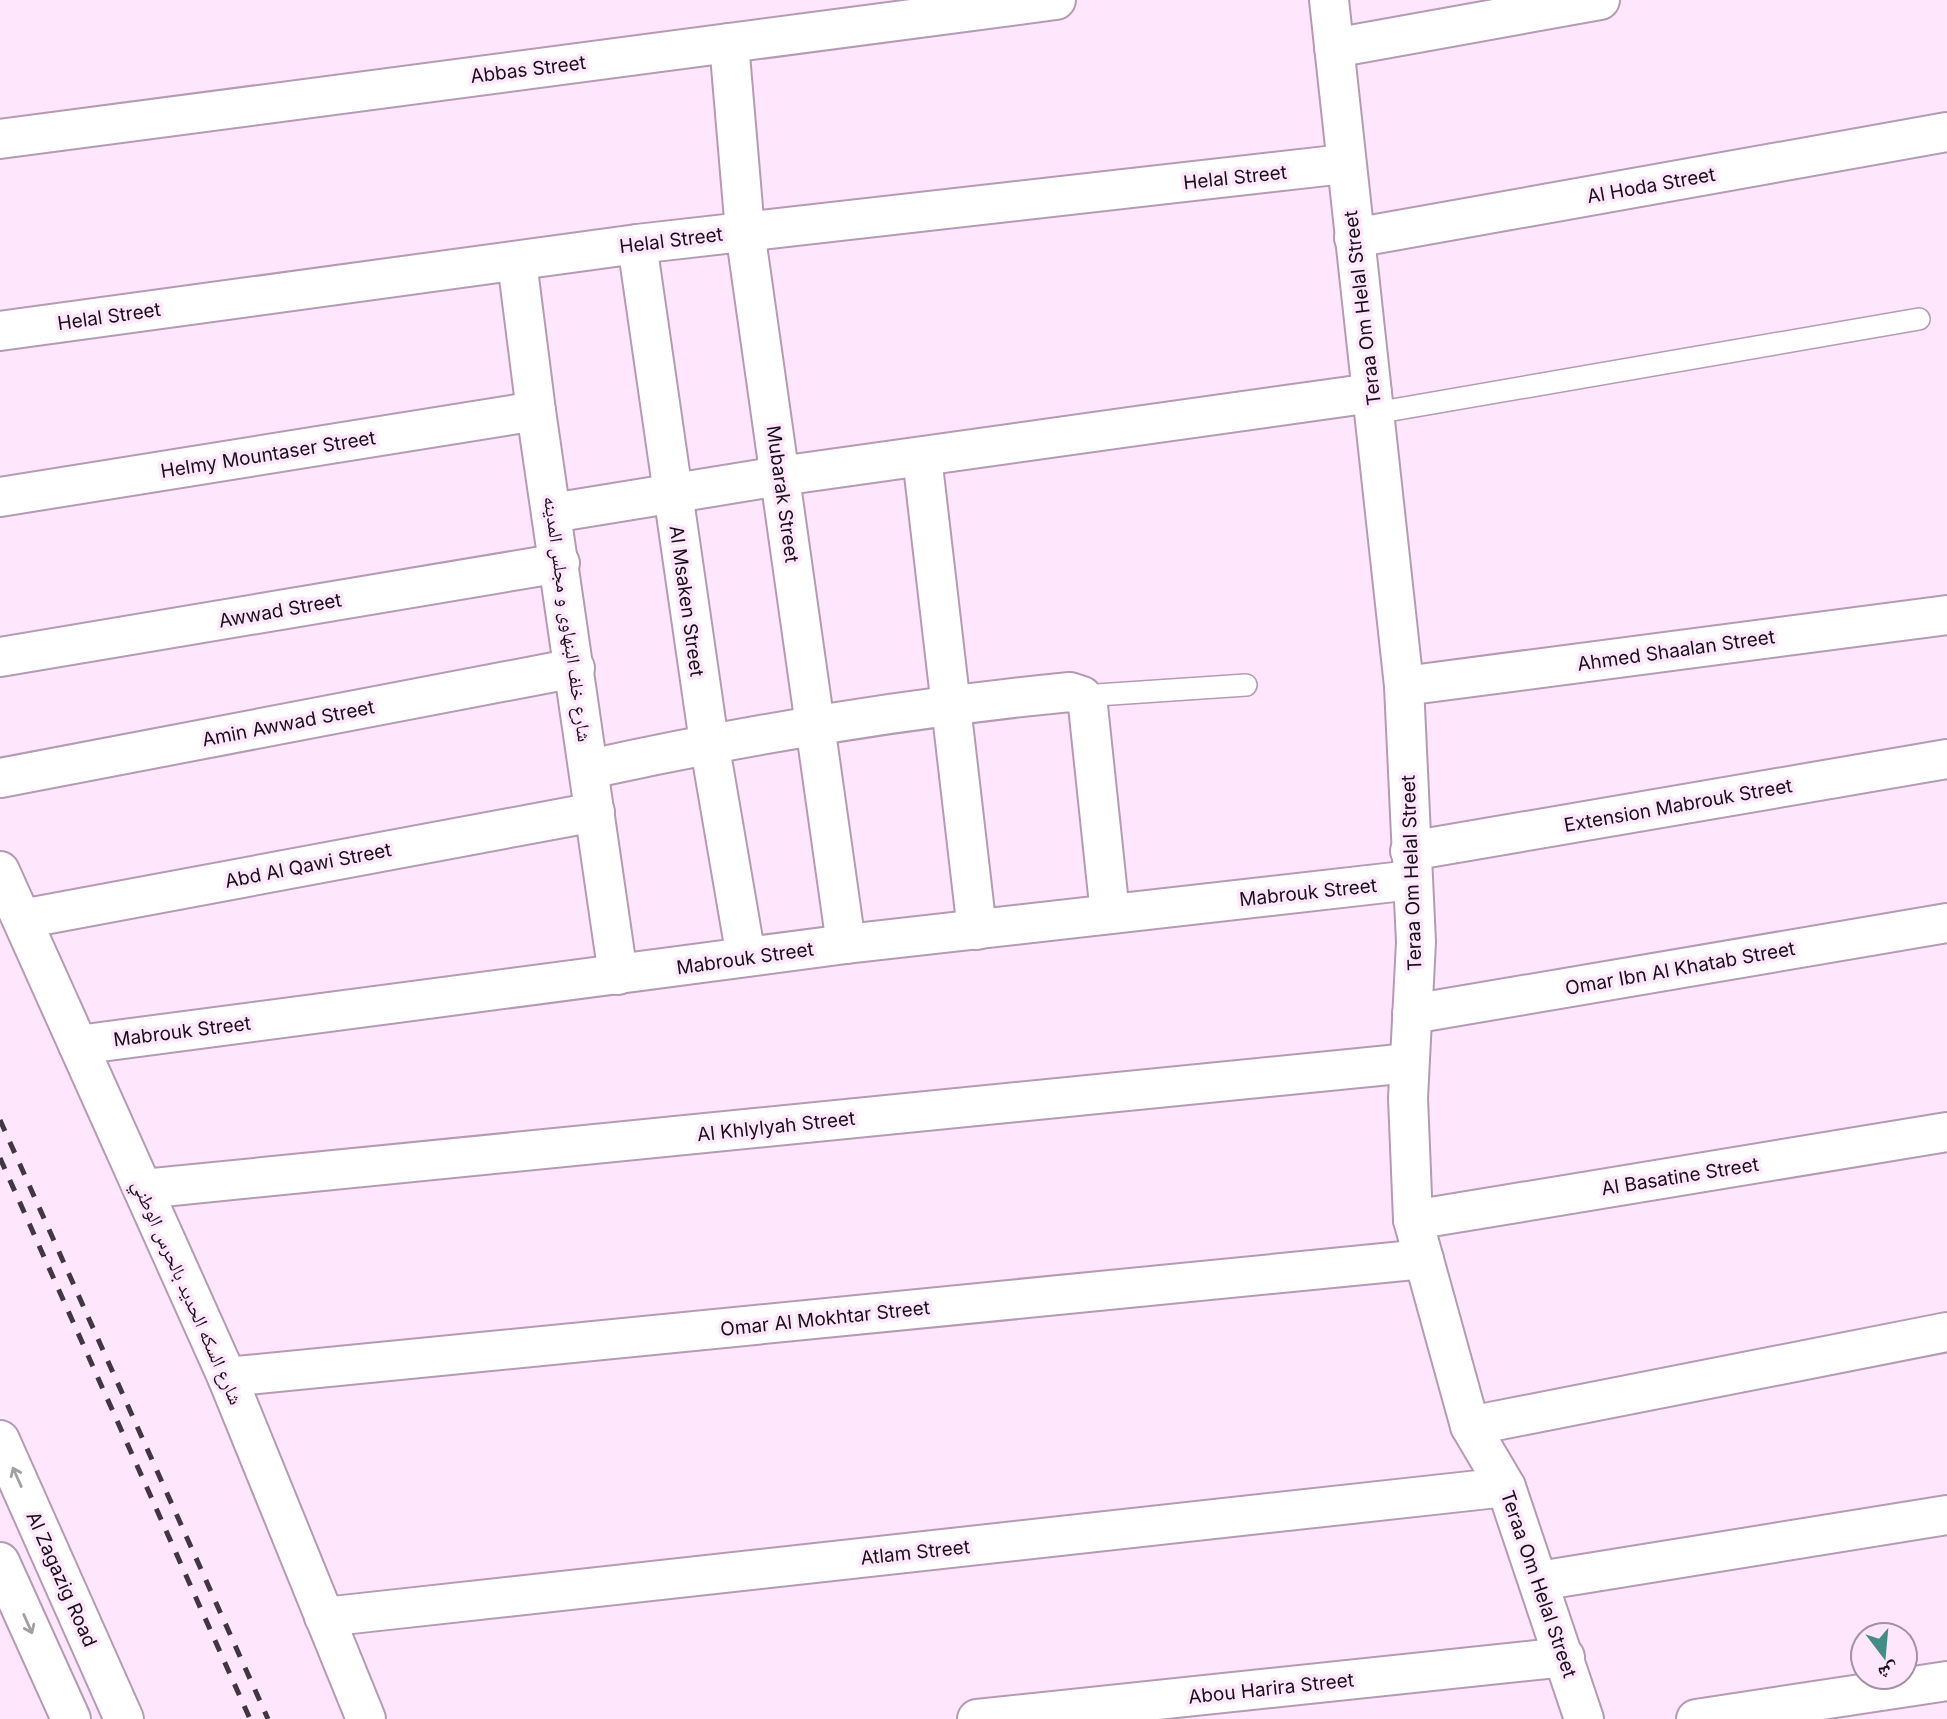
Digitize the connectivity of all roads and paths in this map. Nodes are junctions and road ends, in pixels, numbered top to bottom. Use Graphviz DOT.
graph roads {
  1 [pos="1056,0"];
  2 [pos="1329,0"];
  3 [pos="1600,0"];
  4 [pos="729,43"];
  5 [pos="1334,48"];
  6 [pos="1947,132"];
  7 [pos="0,139"];
  8 [pos="1344,164"];
  9 [pos="745,231"];
  10 [pos="1354,238"];
  11 [pos="637,244"];
  12 [pos="517,262"];
  13 [pos="1919,320"];
  14 [pos="0,331"];
  15 [pos="1373,403"];
  16 [pos="536,411"];
  17 [pos="922,457"];
  18 [pos="780,476"];
  19 [pos="672,495"];
  20 [pos="0,497"];
  21 [pos="552,513"];
  22 [pos="560,563"];
  23 [pos="1947,615"];
  24 [pos="0,657"];
  25 [pos="575,668"];
  26 [pos="1246,685"];
  27 [pos="1404,686"];
  28 [pos="1082,696"];
  29 [pos="950,704"];
  30 [pos="816,723"];
  31 [pos="709,743"];
  32 [pos="1947,759"];
  33 [pos="590,769"];
  34 [pos="0,778"];
  35 [pos="595,812"];
  36 [pos="1411,866"];
  37 [pos="0,871"];
  38 [pos="1110,914"];
  39 [pos="22,919"];
  40 [pos="1947,923"];
  41 [pos="978,930"];
  42 [pos="846,944"];
  43 [pos="747,957"];
  44 [pos="618,975"];
  45 [pos="1412,1014"];
  46 [pos="78,1045"];
  47 [pos="1409,1062"];
  48 [pos="1947,1132"];
  49 [pos="143,1189"];
  50 [pos="1413,1220"];
  51 [pos="1424,1259"];
  52 [pos="1947,1332"];
  53 [pos="226,1377"];
  54 [pos="1470,1426"];
  55 [pos="0,1440"];
  56 [pos="1506,1487"];
  57 [pos="1947,1514"];
  58 [pos="1,1564"];
  59 [pos="1539,1581"];
  60 [pos="324,1617"];
  61 [pos="1565,1657"];
  62 [pos="1947,1681"];
  63 [pos="71,1719"];
  64 [pos="124,1719"];
  65 [pos="366,1719"];
  66 [pos="977,1719"];
  67 [pos="1584,1719"];
  68 [pos="1696,1719"];
  1 -- 4 [label="street, Abbas Street"];
  2 -- 5 [label="street, Teraa Om Helal Street"];
  3 -- 5 [label="street"];
  4 -- 7 [label="street, Abbas Street"];
  4 -- 9 [label="street, Mubarak Street"];
  5 -- 8 [label="street, Teraa Om Helal Street"];
  6 -- 10 [label="street, Al Hoda Street"];
  8 -- 9 [label="street, Helal Street"];
  8 -- 10 [label="street, Teraa Om Helal Street"];
  9 -- 11 [label="street, Helal Street"];
  9 -- 18 [label="street, Mubarak Street"];
  10 -- 15 [label="street, Teraa Om Helal Street"];
  11 -- 12 [label="street, Helal Street"];
  11 -- 19 [label="street, Al Msaken Street"];
  12 -- 14 [label="street, Helal Street"];
  12 -- 16 [label="street, شارع خلف البنهاوى و مجلس المدينه"];
  13 -- 15 [label="lane"];
  15 -- 17 [label="street"];
  15 -- 27 [label="street, Teraa Om Helal Street"];
  16 -- 20 [label="street, Helmy Mountaser Street"];
  16 -- 21 [label="street, شارع خلف البنهاوى و مجلس المدينه"];
  17 -- 18 [label="street"];
  17 -- 29 [label="street"];
  18 -- 19 [label="street"];
  18 -- 30 [label="street, Mubarak Street"];
  19 -- 21 [label="street"];
  19 -- 31 [label="street, Al Msaken Street"];
  21 -- 22 [label="street, شارع خلف البنهاوى و مجلس المدينه"];
  22 -- 24 [label="street, Awwad Street"];
  22 -- 25 [label="street, شارع خلف البنهاوى و مجلس المدينه"];
  23 -- 27 [label="street, Ahmed Shaalan Street"];
  25 -- 33 [label="street, شارع خلف البنهاوى و مجلس المدينه"];
  25 -- 34 [label="street, Amin Awwad Street"];
  26 -- 28 [label="lane"];
  27 -- 36 [label="street, Teraa Om Helal Street"];
  28 -- 29 [label="street"];
  28 -- 38 [label="street"];
  29 -- 30 [label="street"];
  29 -- 41 [label="street"];
  30 -- 31 [label="street"];
  30 -- 42 [label="street, Mubarak Street"];
  31 -- 33 [label="street"];
  31 -- 43 [label="street, Al Msaken Street"];
  32 -- 36 [label="street, Extension Mabrouk Street"];
  33 -- 35 [label="street, شارع خلف البنهاوى و مجلس المدينه"];
  35 -- 39 [label="street, Abd Al Qawi Street"];
  35 -- 44 [label="street, شارع خلف البنهاوى و مجلس المدينه"];
  36 -- 38 [label="street, Mabrouk Street"];
  36 -- 45 [label="street, Teraa Om Helal Street"];
  37 -- 39 [label="street, شارع السكه الحديد بالحرس الوطني"];
  38 -- 41 [label="street, Mabrouk Street"];
  39 -- 46 [label="street, شارع السكه الحديد بالحرس الوطني"];
  40 -- 45 [label="street, Omar Ibn Al Khatab Street"];
  41 -- 42 [label="street, Mabrouk Street"];
  42 -- 43 [label="street, Mabrouk Street"];
  43 -- 44 [label="street, Mabrouk Street"];
  44 -- 46 [label="street, Mabrouk Street"];
  45 -- 47 [label="street, Teraa Om Helal Street"];
  46 -- 49 [label="street, شارع السكه الحديد بالحرس الوطني"];
  47 -- 49 [label="street, Al Khlylyah Street"];
  47 -- 50 [label="street, Teraa Om Helal Street"];
  48 -- 50 [label="street, Al Basatine Street"];
  49 -- 53 [label="street, شارع السكه الحديد بالحرس الوطني"];
  50 -- 51 [label="street, Teraa Om Helal Street"];
  51 -- 53 [label="street, Omar Al Mokhtar Street"];
  51 -- 54 [label="street, Teraa Om Helal Street"];
  52 -- 54 [label="street"];
  53 -- 60 [label="street, شارع السكه الحديد بالحرس الوطني"];
  54 -- 56 [label="street, Teraa Om Helal Street"];
  64 -- 55 [label="street, Al Zagazig Road, one-way"];
  56 -- 59 [label="street, Teraa Om Helal Street"];
  56 -- 60 [label="street, Atlam Street"];
  57 -- 59 [label="street"];
  58 -- 63 [label="street, one-way"];
  59 -- 61 [label="street, Teraa Om Helal Street"];
  60 -- 65 [label="street, شارع السكه الحديد بالحرس الوطني"];
  61 -- 66 [label="street, Abou Harira Street"];
  61 -- 67 [label="street, Teraa Om Helal Street"];
  62 -- 68 [label="street"];
}
